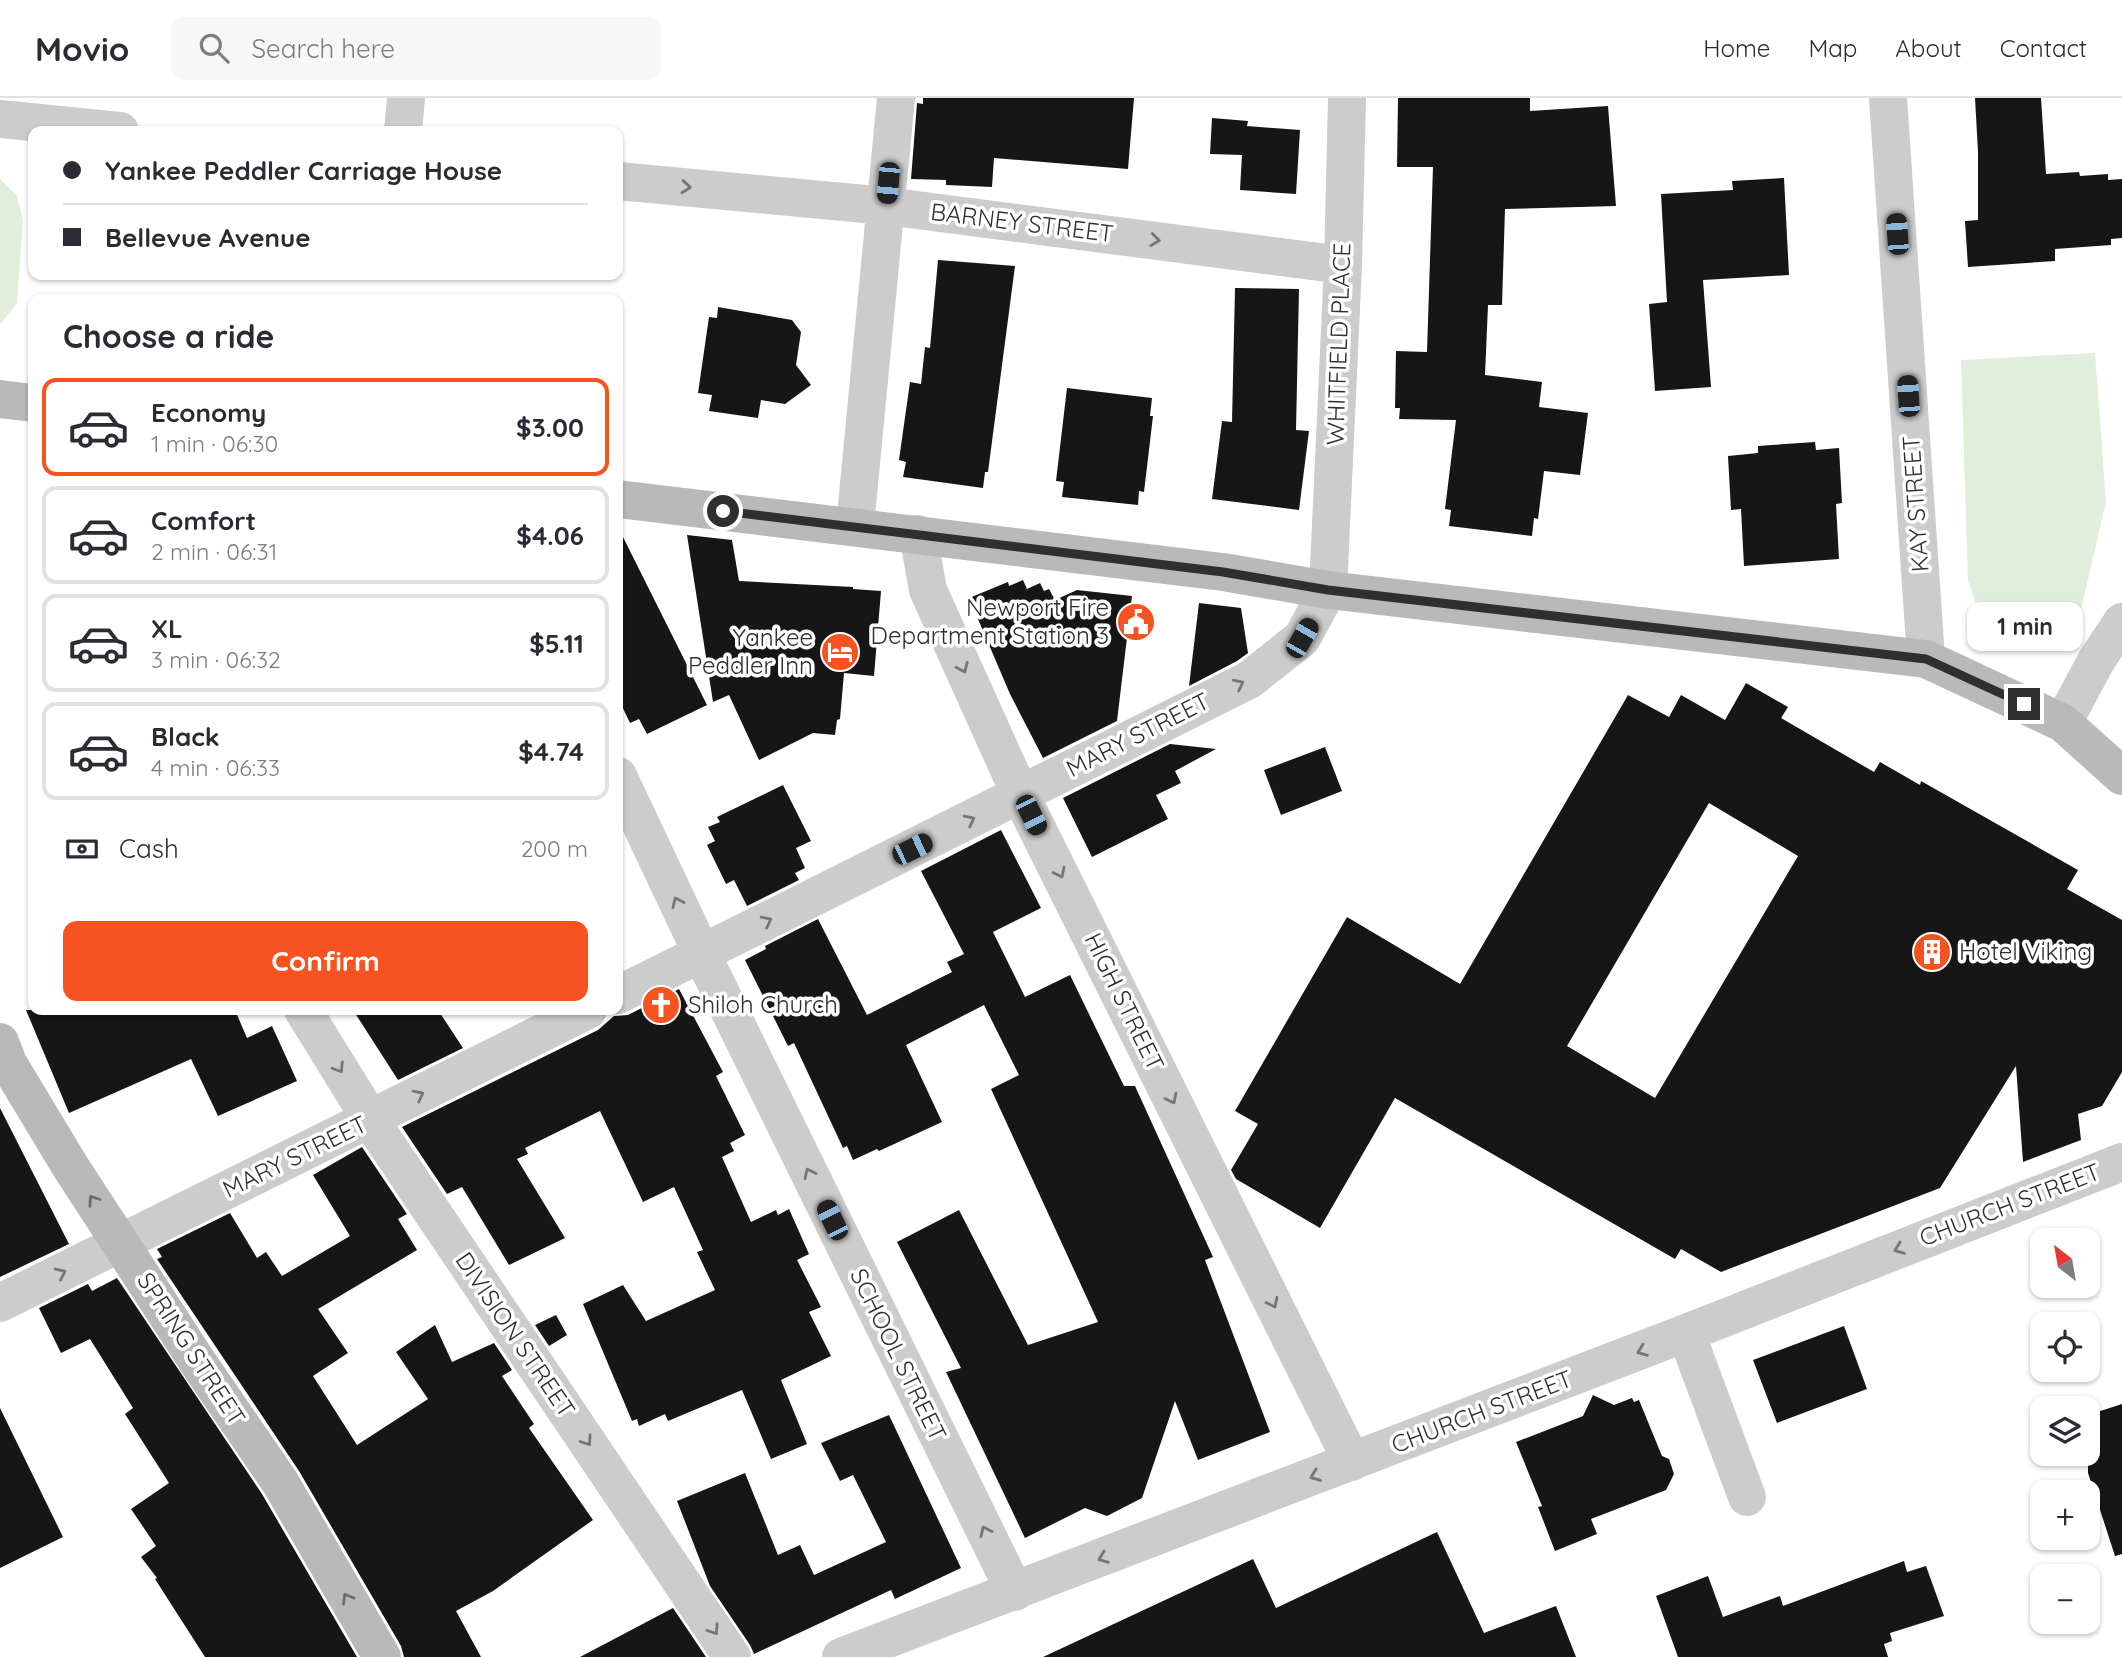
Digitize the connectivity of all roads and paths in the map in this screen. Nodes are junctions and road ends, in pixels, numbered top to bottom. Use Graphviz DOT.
graph roads {
  1 [pos="406,98"];
  2 [pos="896,98"];
  3 [pos="1347,98"];
  4 [pos="1888,98"];
  5 [pos="0,119"];
  6 [pos="70,126"];
  7 [pos="403,126"];
  8 [pos="623,181"];
  9 [pos="886,206"];
  10 [pos="1343,265"];
  11 [pos="0,399"];
  12 [pos="28,402"];
  13 [pos="623,500"];
  14 [pos="855,526"];
  15 [pos="918,534"];
  16 [pos="1328,590"];
  17 [pos="2122,622"];
  18 [pos="1926,659"];
  19 [pos="2063,723"];
  20 [pos="2122,776"];
  21 [pos="623,787"];
  22 [pos="1020,794"];
  23 [pos="702,953"];
  24 [pos="623,992"];
  25 [pos="306,1015"];
  26 [pos="578,1015"];
  27 [pos="0,1042"];
  28 [pos="371,1119"];
  29 [pos="2122,1162"];
  30 [pos="122,1243"];
  31 [pos="0,1303"];
  32 [pos="1686,1334"];
  33 [pos="1352,1462"];
  34 [pos="1747,1497"];
  35 [pos="1015,1592"];
  36 [pos="382,1657"];
  37 [pos="732,1657"];
  38 [pos="841,1657"];
  1 -- 7 [label="street"];
  2 -- 9 [label="street"];
  3 -- 10 [label="street, WHITFIELD PLACE"];
  4 -- 18 [label="street, KAY STREET"];
  5 -- 6 [label="street"];
  8 -- 9 [label="street, BARNEY STREET, one-way"];
  9 -- 10 [label="street, BARNEY STREET, one-way"];
  9 -- 14 [label="street"];
  10 -- 16 [label="street, WHITFIELD PLACE"];
  11 -- 12 [label="main road"];
  13 -- 14 [label="main road"];
  14 -- 15 [label="main road"];
  15 -- 16 [label="main road"];
  15 -- 22 [label="street, HIGH STREET, one-way"];
  16 -- 18 [label="main road"];
  22 -- 16 [label="street, MARY STREET, one-way"];
  17 -- 19 [label="street"];
  18 -- 19 [label="main road"];
  19 -- 20 [label="main road"];
  23 -- 21 [label="street, SCHOOL STREET, one-way"];
  23 -- 22 [label="street, MARY STREET, one-way"];
  22 -- 33 [label="street, HIGH STREET, one-way"];
  23 -- 24 [label="street, MARY STREET"];
  35 -- 23 [label="street, SCHOOL STREET, one-way"];
  25 -- 28 [label="street, DIVISION STREET, one-way"];
  28 -- 26 [label="street, MARY STREET, one-way"];
  30 -- 27 [label="main road, SPRING STREET, one-way"];
  28 -- 30 [label="street, MARY STREET"];
  28 -- 37 [label="street, DIVISION STREET, one-way"];
  29 -- 32 [label="street, CHURCH STREET, one-way"];
  31 -- 30 [label="street, MARY STREET, one-way"];
  36 -- 30 [label="main road, SPRING STREET, one-way"];
  32 -- 33 [label="street, CHURCH STREET, one-way"];
  32 -- 34 [label="street"];
  33 -- 35 [label="street, CHURCH STREET, one-way"];
  35 -- 38 [label="street, CHURCH STREET"];
}
